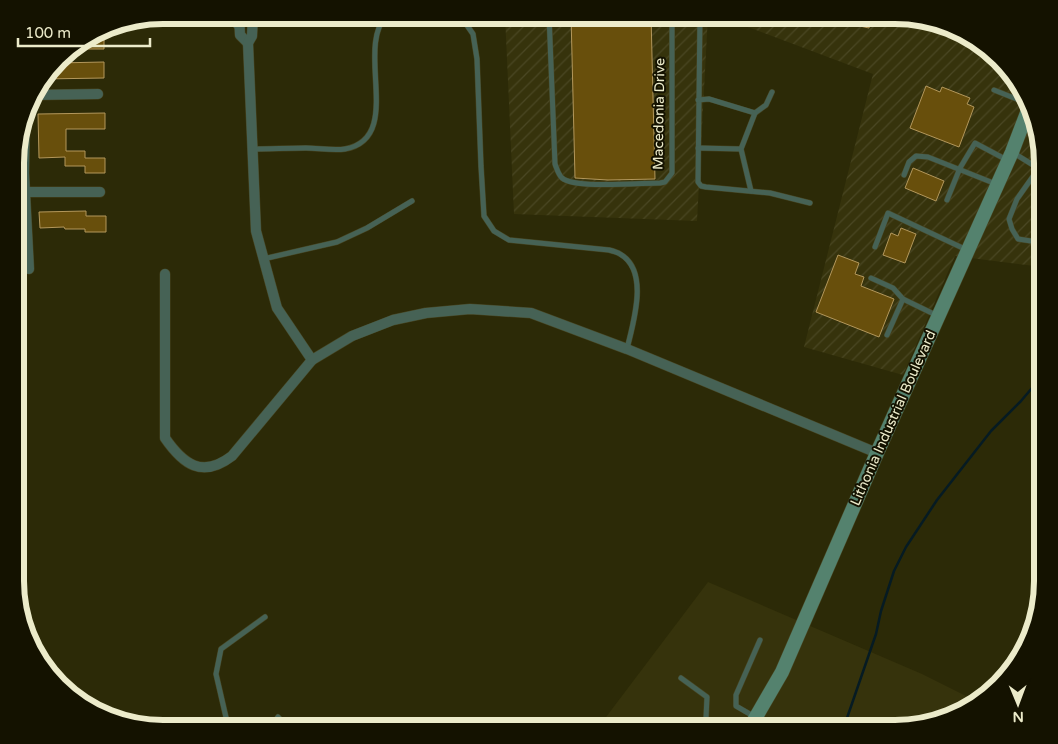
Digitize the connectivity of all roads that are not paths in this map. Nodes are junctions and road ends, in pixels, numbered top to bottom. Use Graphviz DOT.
graph roads {
  1 [pos="238,24"];
  2 [pos="253,24"];
  3 [pos="381,24"];
  4 [pos="466,24"];
  5 [pos="549,24"];
  6 [pos="672,24"];
  7 [pos="700,24"];
  8 [pos="248,43"];
  9 [pos="994,90"];
  10 [pos="772,92"];
  11 [pos="98,94"];
  12 [pos="41,95"];
  13 [pos="698,100"];
  14 [pos="1020,101"];
  15 [pos="755,114"];
  16 [pos="1026,115"];
  17 [pos="698,148"];
  18 [pos="742,148"];
  19 [pos="252,150"];
  20 [pos="1010,156"];
  21 [pos="1034,164"];
  22 [pos="960,168"];
  23 [pos="904,175"];
  24 [pos="1034,176"];
  25 [pos="996,184"];
  26 [pos="24,188"];
  27 [pos="751,191"];
  28 [pos="25,192"];
  29 [pos="100,192"];
  30 [pos="946,200"];
  31 [pos="412,201"];
  32 [pos="810,203"];
  33 [pos="1034,241"];
  34 [pos="875,247"];
  35 [pos="967,250"];
  36 [pos="262,259"];
  37 [pos="29,269"];
  38 [pos="165,274"];
  39 [pos="871,278"];
  40 [pos="904,300"];
  41 [pos="938,317"];
  42 [pos="887,335"];
  43 [pos="627,348"];
  44 [pos="312,360"];
  45 [pos="876,453"];
  46 [pos="265,617"];
  47 [pos="760,640"];
  48 [pos="682,678"];
  49 [pos="227,720"];
  50 [pos="705,720"];
  51 [pos="749,720"];
  52 [pos="754,720"];
  1 -- 8 [label="street"];
  2 -- 8 [label="street"];
  3 -- 19 [label="lane"];
  4 -- 43 [label="lane"];
  5 -- 6 [label="lane, Macedonia Drive"];
  7 -- 13 [label="lane"];
  8 -- 19 [label="street"];
  9 -- 14 [label="lane"];
  10 -- 15 [label="lane"];
  11 -- 12 [label="street"];
  13 -- 15 [label="lane"];
  13 -- 17 [label="lane"];
  15 -- 18 [label="lane"];
  16 -- 20 [label="main road, Lithonia Industrial Boulevard"];
  17 -- 18 [label="lane"];
  17 -- 27 [label="lane"];
  18 -- 27 [label="lane"];
  19 -- 36 [label="street"];
  20 -- 21 [label="lane"];
  20 -- 22 [label="lane"];
  20 -- 25 [label="main road, Lithonia Industrial Boulevard"];
  22 -- 23 [label="lane"];
  22 -- 25 [label="lane"];
  22 -- 30 [label="lane"];
  24 -- 33 [label="lane"];
  25 -- 35 [label="main road, Lithonia Industrial Boulevard"];
  26 -- 28 [label="street"];
  27 -- 32 [label="lane"];
  28 -- 29 [label="street"];
  28 -- 37 [label="street"];
  31 -- 36 [label="lane"];
  34 -- 35 [label="lane"];
  35 -- 41 [label="main road, Lithonia Industrial Boulevard"];
  36 -- 44 [label="street"];
  38 -- 44 [label="street"];
  39 -- 40 [label="lane"];
  40 -- 41 [label="lane"];
  40 -- 42 [label="lane"];
  41 -- 45 [label="main road, Lithonia Industrial Boulevard"];
  43 -- 44 [label="street"];
  43 -- 45 [label="street"];
  45 -- 52 [label="main road, Lithonia Industrial Boulevard"];
  46 -- 49 [label="lane"];
  47 -- 51 [label="lane"];
  48 -- 50 [label="lane"];
}
